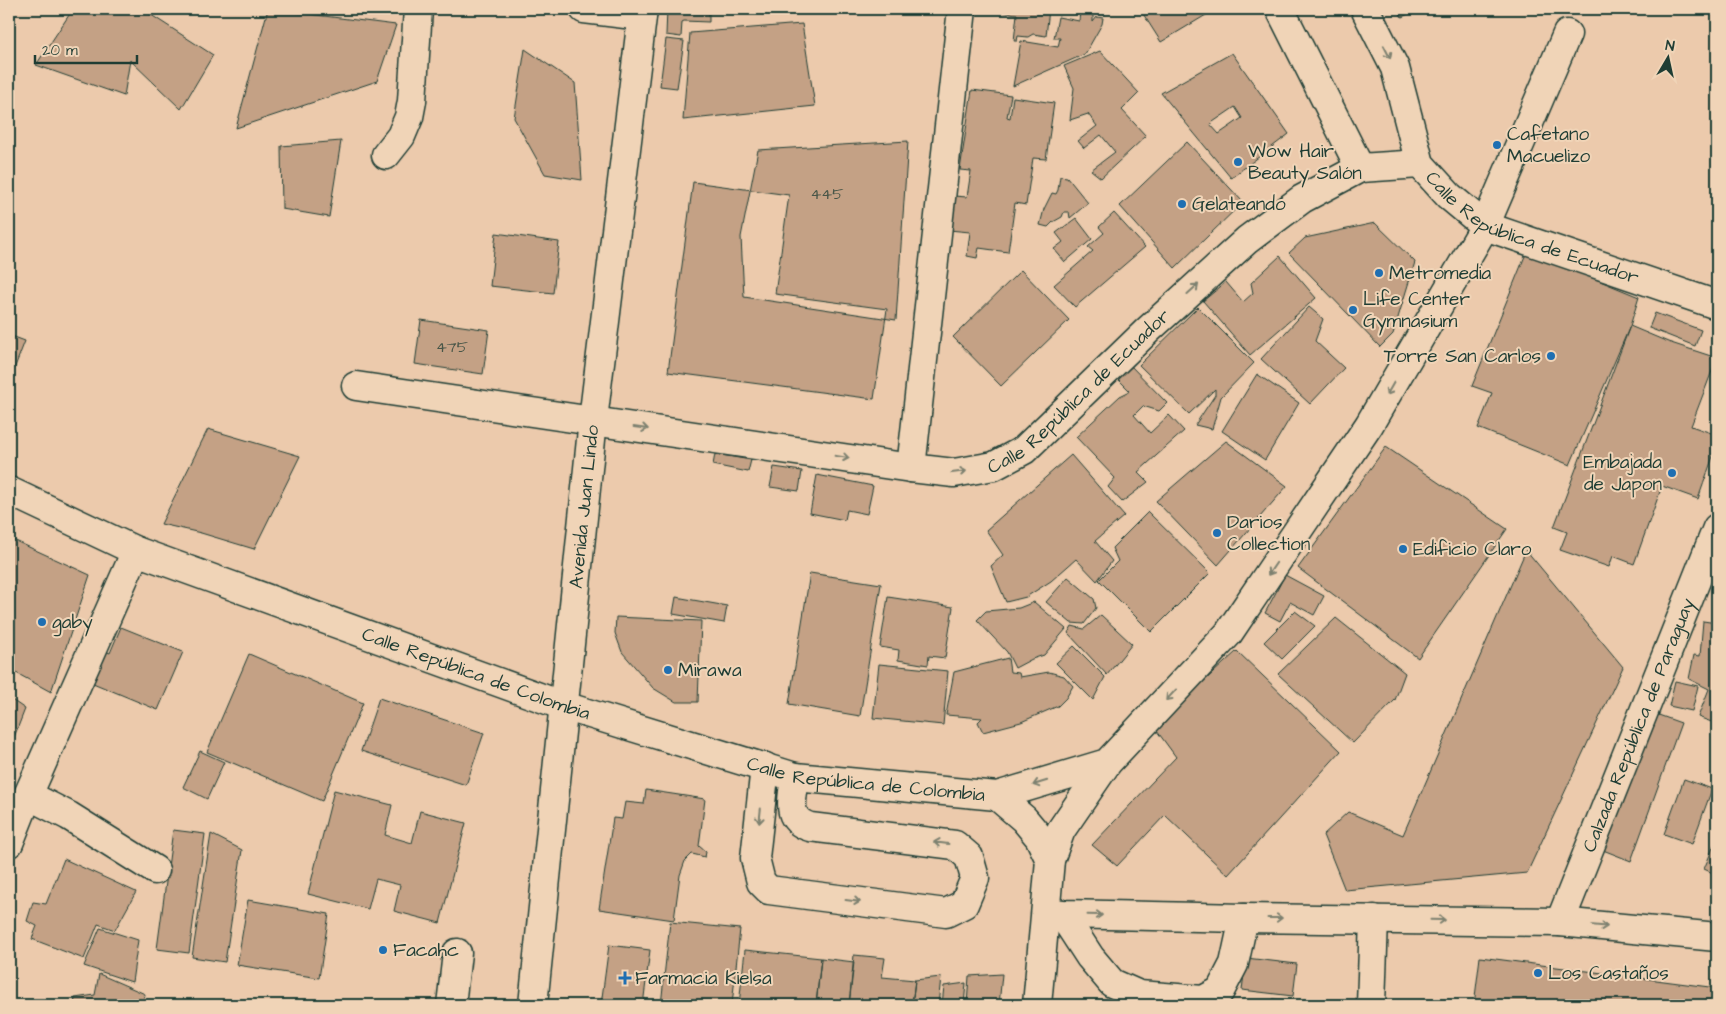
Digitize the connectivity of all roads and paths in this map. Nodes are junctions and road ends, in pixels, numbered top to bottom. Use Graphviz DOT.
graph roads {
  1 [pos="418,9"];
  2 [pos="584,9"];
  3 [pos="962,9"];
  4 [pos="1280,9"];
  5 [pos="1365,9"];
  6 [pos="642,12"];
  7 [pos="1567,34"];
  8 [pos="386,156"];
  9 [pos="1420,164"];
  10 [pos="1360,168"];
  11 [pos="1485,226"];
  12 [pos="1717,305"];
  13 [pos="356,386"];
  14 [pos="593,420"];
  15 [pos="911,468"];
  16 [pos="9,491"];
  17 [pos="1717,528"];
  18 [pos="136,551"];
  19 [pos="564,706"];
  20 [pos="1107,763"];
  21 [pos="765,768"];
  22 [pos="795,777"];
  23 [pos="28,795"];
  24 [pos="997,796"];
  25 [pos="9,843"];
  26 [pos="1050,860"];
  27 [pos="155,870"];
  28 [pos="1054,913"];
  29 [pos="1244,918"];
  30 [pos="1374,919"];
  31 [pos="1560,922"];
  32 [pos="1717,937"];
  33 [pos="457,953"];
  34 [pos="451,1005"];
  35 [pos="533,1005"];
  36 [pos="1037,1005"];
  37 [pos="1371,1005"];
  1 -- 8 [label="street"];
  2 -- 6 [label="street"];
  3 -- 15 [label="street"];
  4 -- 10 [label="street"];
  5 -- 9 [label="street, one-way"];
  6 -- 14 [label="street, Avenida Juan Lindo"];
  7 -- 11 [label="street"];
  9 -- 10 [label="street, Calle República de Ecuador"];
  9 -- 11 [label="street, Calle República de Ecuador"];
  15 -- 10 [label="street, Calle República de Ecuador, one-way"];
  11 -- 12 [label="street, Calle República de Ecuador"];
  11 -- 20 [label="street, one-way"];
  13 -- 14 [label="street, Calle República de Ecuador"];
  14 -- 15 [label="street, Calle República de Ecuador, one-way"];
  14 -- 19 [label="street, Avenida Juan Lindo"];
  16 -- 18 [label="street, Calle República de Colombia"];
  17 -- 31 [label="street, Calzada República de Paraguay"];
  18 -- 19 [label="street, Calle República de Colombia"];
  18 -- 23 [label="street"];
  19 -- 21 [label="street, Calle República de Colombia"];
  19 -- 35 [label="street, Avenida Juan Lindo"];
  20 -- 24 [label="street, Calle República de Colombia, one-way"];
  20 -- 26 [label="street"];
  21 -- 22 [label="street, Calle República de Colombia"];
  21 -- 22 [label="street, one-way"];
  22 -- 24 [label="street, Calle República de Colombia"];
  23 -- 25 [label="street"];
  23 -- 27 [label="street"];
  24 -- 26 [label="street"];
  26 -- 28 [label="street"];
  28 -- 29 [label="street, one-way"];
  28 -- 29 [label="street"];
  28 -- 36 [label="street"];
  29 -- 30 [label="street, one-way"];
  30 -- 31 [label="street, one-way"];
  30 -- 37 [label="street"];
  31 -- 32 [label="street, one-way"];
  33 -- 34 [label="street"];
}
